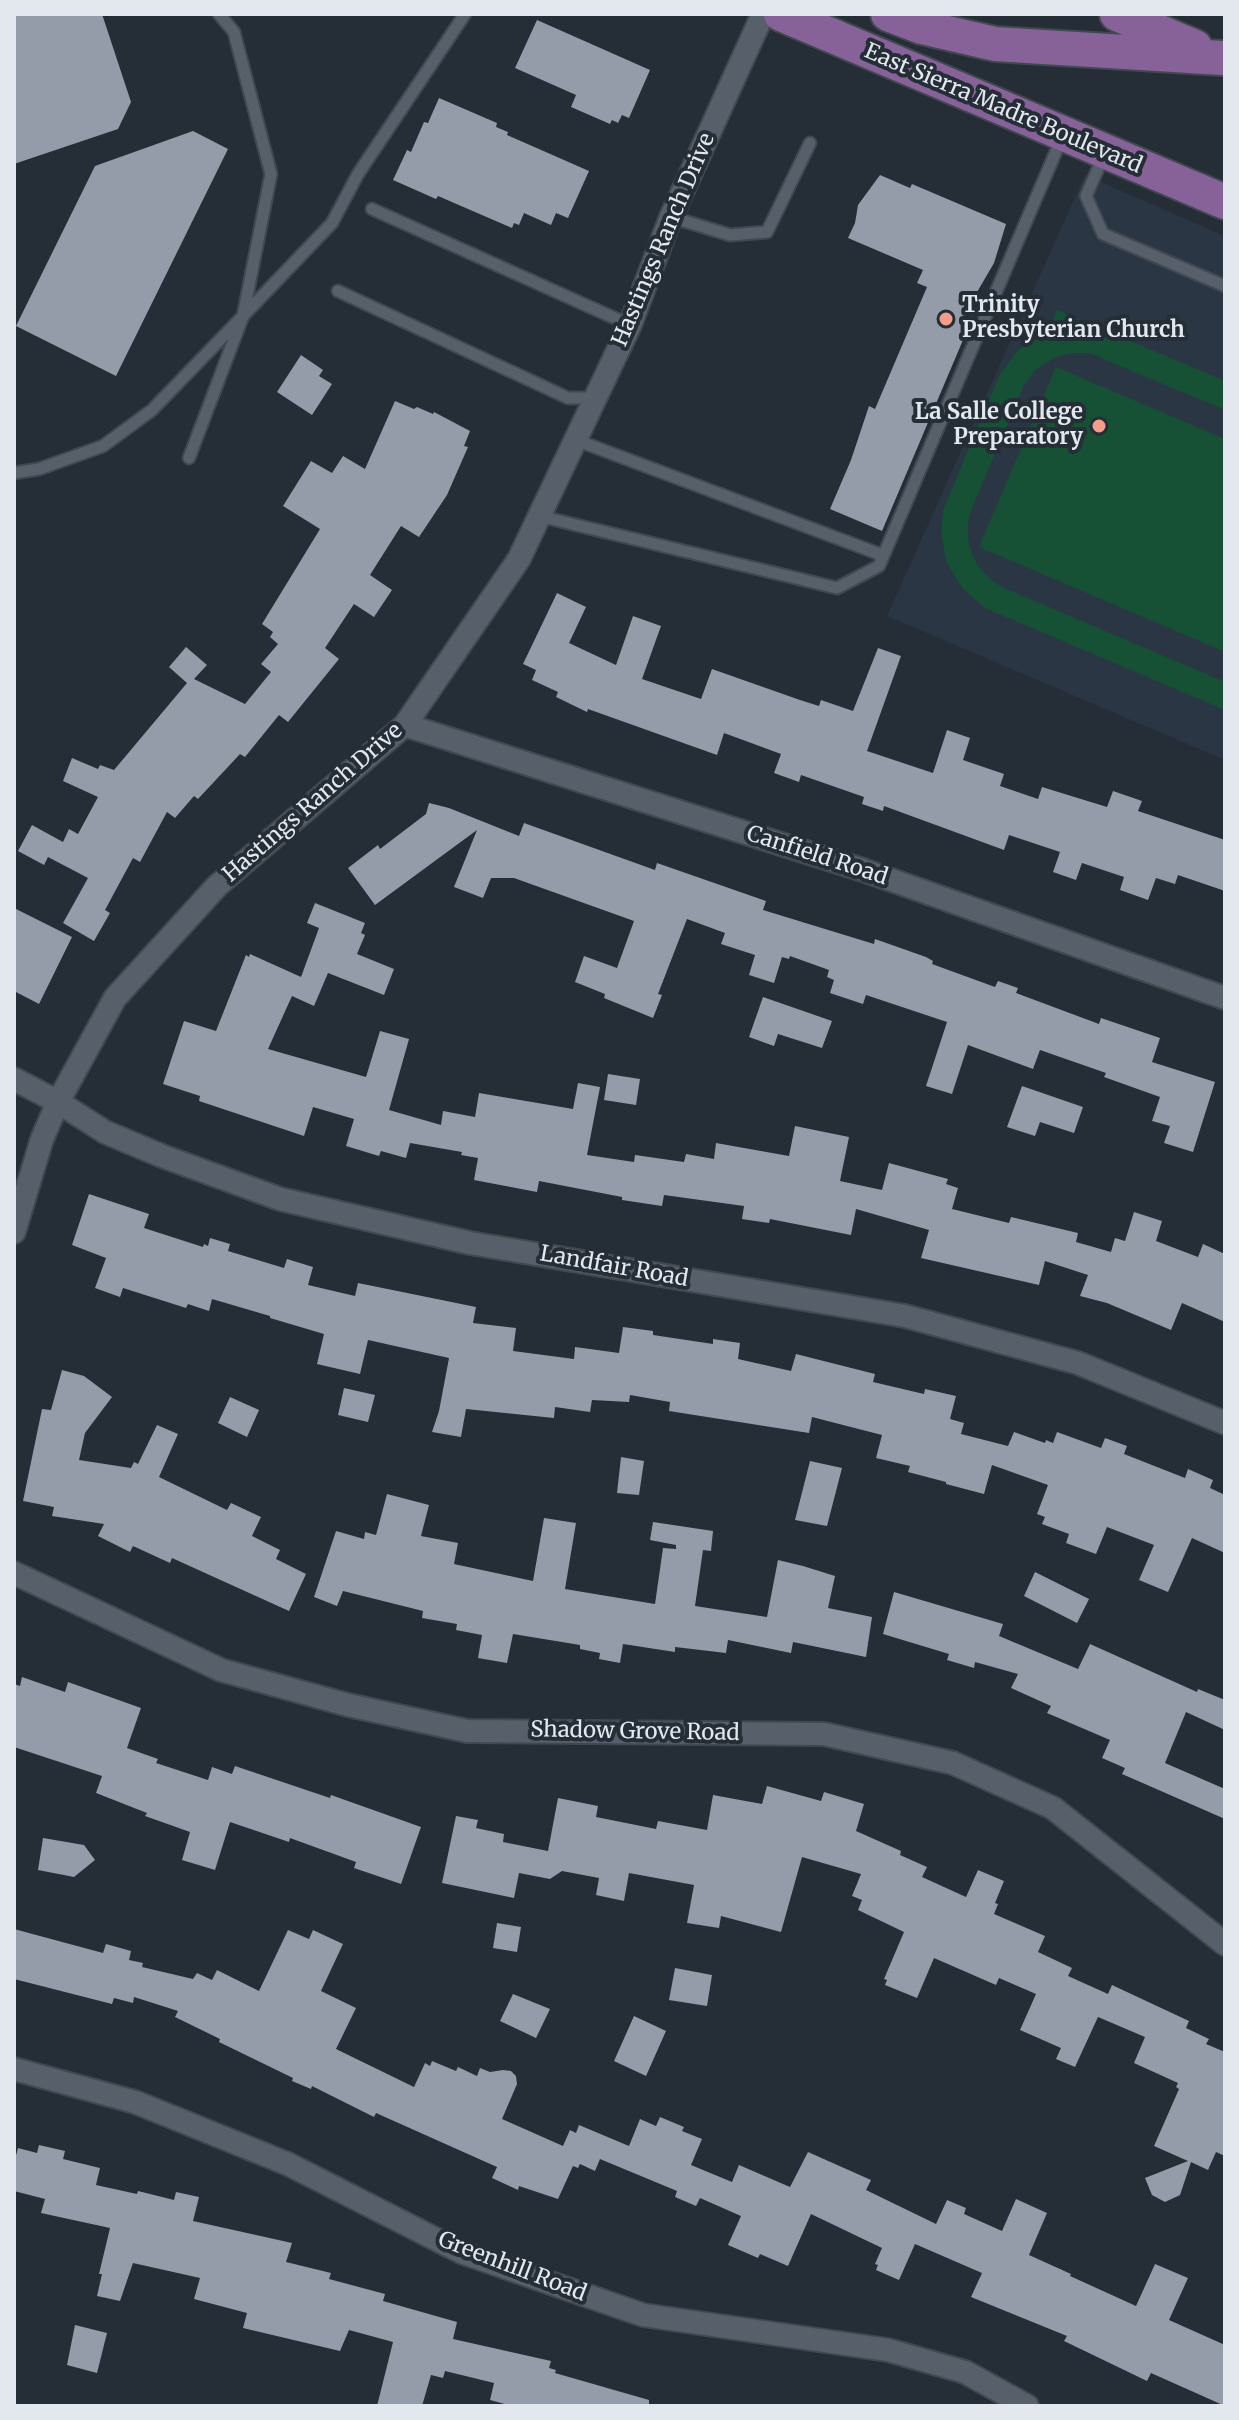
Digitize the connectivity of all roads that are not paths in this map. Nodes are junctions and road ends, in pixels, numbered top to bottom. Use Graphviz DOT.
graph roads {
  1 [pos="219,14"];
  2 [pos="465,14"];
  3 [pos="763,14"];
  4 [pos="781,14"];
  5 [pos="888,14"];
  6 [pos="1117,14"];
  7 [pos="1223,59"];
  8 [pos="1063,135"];
  9 [pos="810,143"];
  10 [pos="1105,152"];
  11 [pos="1225,202"];
  12 [pos="372,209"];
  13 [pos="671,217"];
  14 [pos="1225,286"];
  15 [pos="338,291"];
  16 [pos="243,316"];
  17 [pos="630,325"];
  18 [pos="595,398"];
  19 [pos="576,440"];
  20 [pos="189,458"];
  21 [pos="14,473"];
  22 [pos="539,516"];
  23 [pos="882,555"];
  24 [pos="405,725"];
  25 [pos="1225,998"];
  26 [pos="14,1079"];
  27 [pos="58,1102"];
  28 [pos="14,1232"];
  29 [pos="1225,1423"];
  30 [pos="14,1573"];
  31 [pos="1225,1944"];
  32 [pos="14,2069"];
  33 [pos="1027,2406"];
  1 -- 16 [label="lane"];
  2 -- 16 [label="lane"];
  3 -- 13 [label="street, Hastings Ranch Drive"];
  4 -- 8 [label="main road, East Sierra Madre Boulevard"];
  5 -- 7 [label="main road"];
  6 -- 7 [label="main road"];
  8 -- 10 [label="main road, East Sierra Madre Boulevard"];
  8 -- 23 [label="lane"];
  9 -- 13 [label="lane"];
  10 -- 11 [label="main road, East Sierra Madre Boulevard"];
  10 -- 14 [label="lane"];
  12 -- 17 [label="lane"];
  13 -- 17 [label="street, Hastings Ranch Drive"];
  15 -- 18 [label="lane"];
  16 -- 20 [label="lane"];
  16 -- 21 [label="lane"];
  17 -- 18 [label="street, Hastings Ranch Drive"];
  18 -- 19 [label="street, Hastings Ranch Drive"];
  19 -- 22 [label="street, Hastings Ranch Drive"];
  19 -- 23 [label="lane"];
  22 -- 23 [label="lane"];
  22 -- 24 [label="street, Hastings Ranch Drive"];
  24 -- 25 [label="street, Canfield Road"];
  24 -- 27 [label="street, Hastings Ranch Drive"];
  26 -- 27 [label="street, Landfair Road"];
  27 -- 28 [label="street, Hastings Ranch Drive"];
  27 -- 29 [label="street, Landfair Road"];
  30 -- 31 [label="street, Shadow Grove Road"];
  32 -- 33 [label="street, Greenhill Road"];
}
